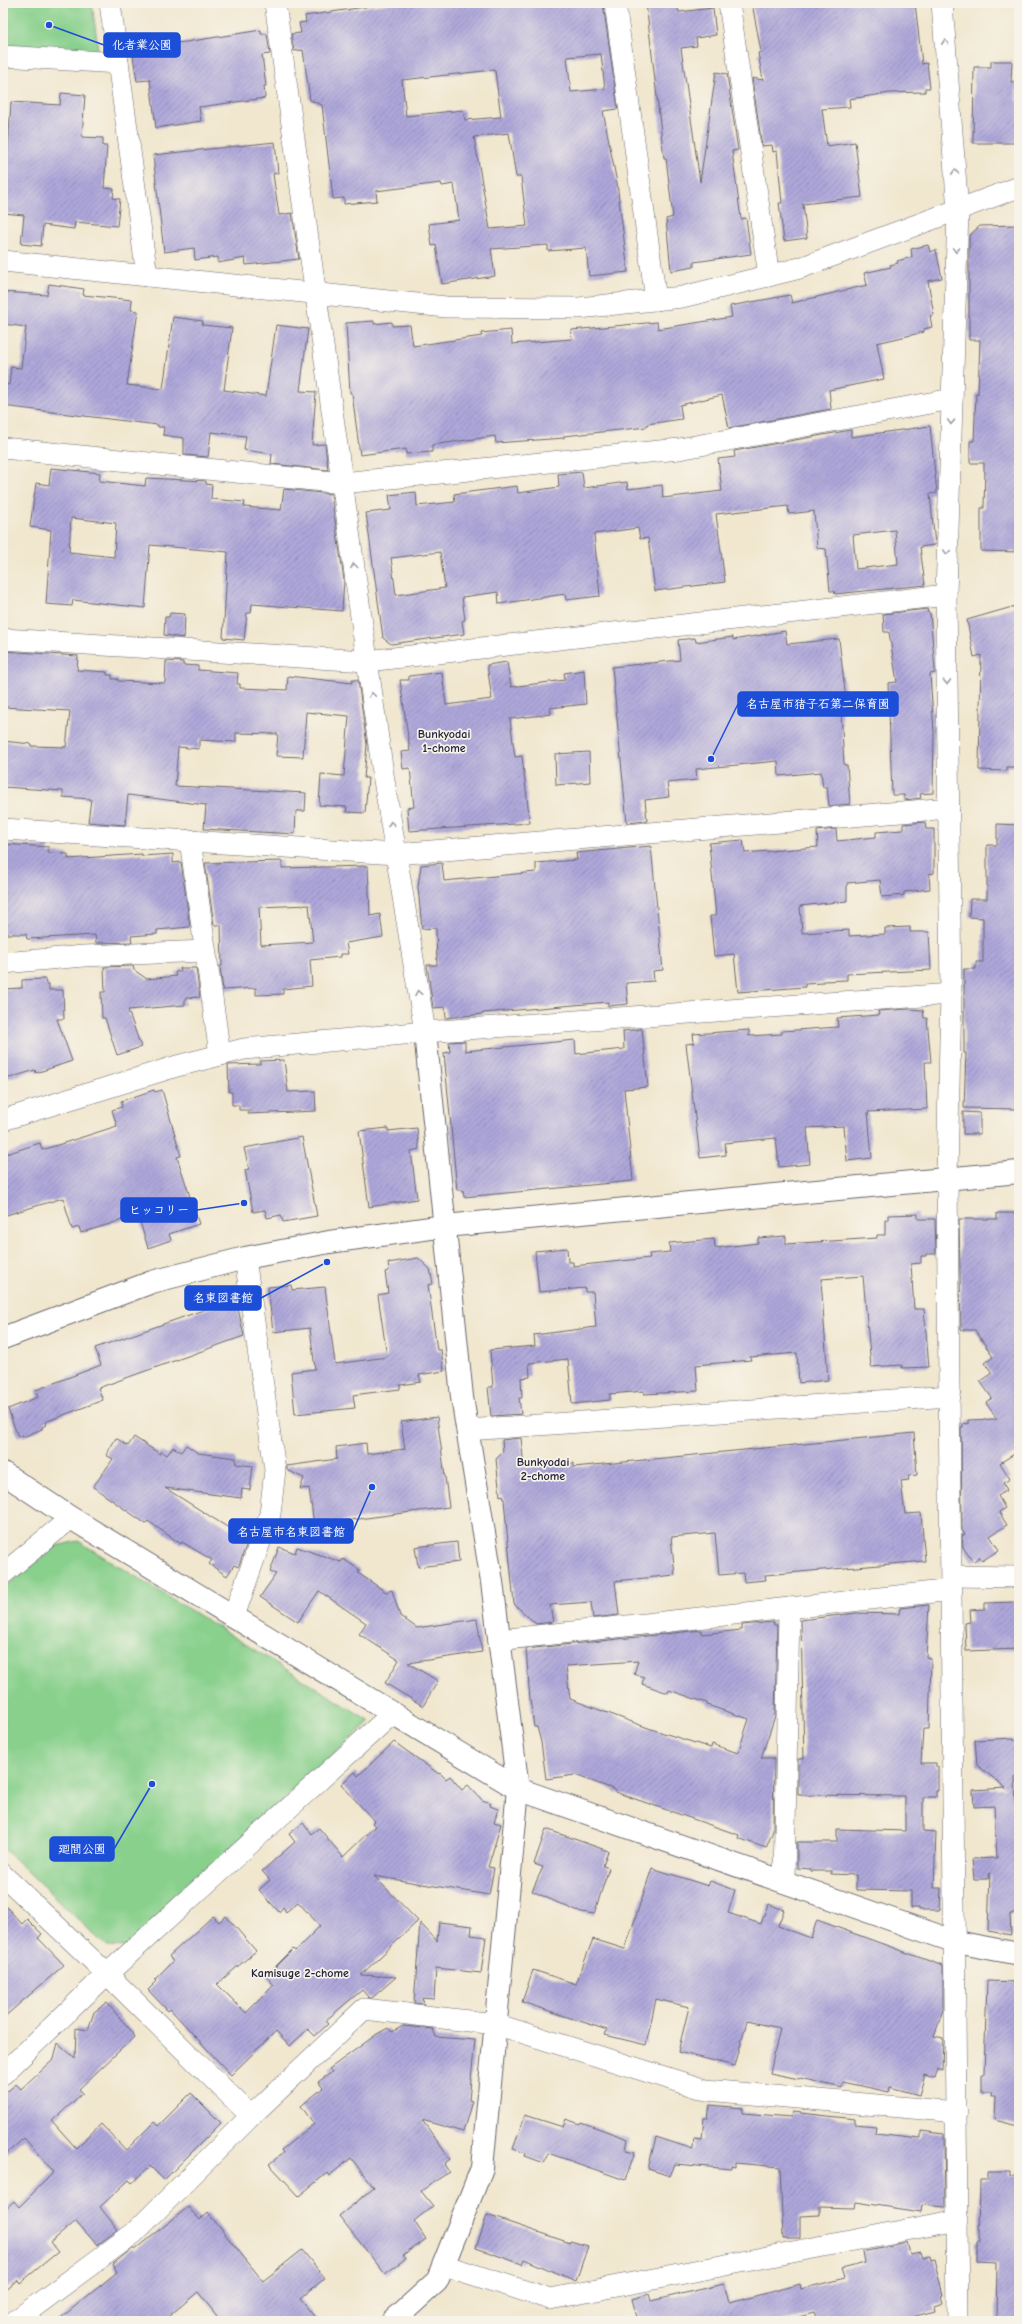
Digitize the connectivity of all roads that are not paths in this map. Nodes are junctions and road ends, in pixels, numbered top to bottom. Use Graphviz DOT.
graph roads {
  1 [pos="110,3"];
  2 [pos="275,3"];
  3 [pos="615,3"];
  4 [pos="729,3"];
  5 [pos="942,3"];
  6 [pos="3,56"];
  7 [pos="118,63"];
  8 [pos="1019,187"];
  9 [pos="958,211"];
  10 [pos="3,261"];
  11 [pos="147,276"];
  12 [pos="769,276"];
  13 [pos="316,294"];
  14 [pos="656,300"];
  15 [pos="952,398"];
  16 [pos="3,448"];
  17 [pos="342,483"];
  18 [pos="946,595"];
  19 [pos="3,639"];
  20 [pos="367,660"];
  21 [pos="950,808"];
  22 [pos="3,829"];
  23 [pos="190,840"];
  24 [pos="396,854"];
  25 [pos="205,950"];
  26 [pos="3,963"];
  27 [pos="951,994"];
  28 [pos="425,1032"];
  29 [pos="220,1055"];
  30 [pos="3,1120"];
  31 [pos="1019,1172"];
  32 [pos="947,1177"];
  33 [pos="445,1226"];
  34 [pos="245,1258"];
  35 [pos="3,1338"];
  36 [pos="950,1396"];
  37 [pos="467,1430"];
  38 [pos="3,1473"];
  39 [pos="71,1518"];
  40 [pos="3,1574"];
  41 [pos="1019,1577"];
  42 [pos="952,1583"];
  43 [pos="789,1608"];
  44 [pos="234,1616"];
  45 [pos="499,1640"];
  46 [pos="393,1713"];
  47 [pos="518,1789"];
  48 [pos="3,1875"];
  49 [pos="784,1882"];
  50 [pos="956,1942"];
  51 [pos="1019,1954"];
  52 [pos="107,1974"];
  53 [pos="495,2024"];
  54 [pos="3,2074"];
  55 [pos="957,2112"];
  56 [pos="251,2116"];
  57 [pos="958,2220"];
  58 [pos="443,2265"];
  59 [pos="15,2321"];
  60 [pos="393,2321"];
  61 [pos="958,2321"];
  1 -- 7 [label="street"];
  2 -- 13 [label="street"];
  3 -- 14 [label="street"];
  4 -- 12 [label="street"];
  9 -- 5 [label="street, one-way"];
  6 -- 7 [label="street"];
  7 -- 11 [label="street"];
  8 -- 9 [label="street"];
  9 -- 12 [label="street"];
  9 -- 15 [label="street, one-way"];
  10 -- 11 [label="street"];
  11 -- 13 [label="street"];
  12 -- 14 [label="street"];
  13 -- 14 [label="street"];
  13 -- 17 [label="street"];
  15 -- 17 [label="street"];
  15 -- 18 [label="street, one-way"];
  16 -- 17 [label="street"];
  20 -- 17 [label="street, one-way"];
  18 -- 20 [label="street"];
  18 -- 21 [label="street, one-way"];
  19 -- 20 [label="street"];
  24 -- 20 [label="street, one-way"];
  21 -- 24 [label="street"];
  21 -- 27 [label="street"];
  22 -- 23 [label="street"];
  23 -- 24 [label="street"];
  23 -- 25 [label="street"];
  28 -- 24 [label="street, one-way"];
  25 -- 26 [label="street"];
  25 -- 29 [label="street"];
  27 -- 28 [label="street"];
  27 -- 32 [label="street"];
  28 -- 29 [label="street"];
  28 -- 33 [label="street"];
  29 -- 30 [label="street"];
  31 -- 32 [label="street"];
  32 -- 33 [label="street"];
  32 -- 36 [label="street"];
  33 -- 34 [label="street"];
  33 -- 37 [label="street"];
  34 -- 35 [label="street"];
  34 -- 44 [label="street"];
  36 -- 37 [label="street"];
  36 -- 42 [label="street"];
  37 -- 45 [label="street"];
  38 -- 39 [label="street"];
  39 -- 40 [label="street"];
  39 -- 44 [label="street"];
  41 -- 42 [label="street"];
  42 -- 43 [label="street"];
  42 -- 50 [label="street"];
  43 -- 45 [label="street"];
  43 -- 49 [label="street"];
  44 -- 46 [label="street"];
  45 -- 47 [label="street"];
  46 -- 47 [label="street"];
  46 -- 52 [label="street"];
  47 -- 49 [label="street"];
  47 -- 53 [label="street"];
  48 -- 52 [label="street"];
  49 -- 50 [label="street"];
  50 -- 51 [label="street"];
  50 -- 55 [label="street"];
  52 -- 54 [label="street"];
  52 -- 56 [label="street"];
  53 -- 55 [label="street"];
  53 -- 56 [label="street"];
  53 -- 58 [label="street"];
  55 -- 57 [label="street"];
  56 -- 59 [label="street"];
  57 -- 58 [label="street"];
  57 -- 61 [label="street"];
  58 -- 60 [label="street"];
}
